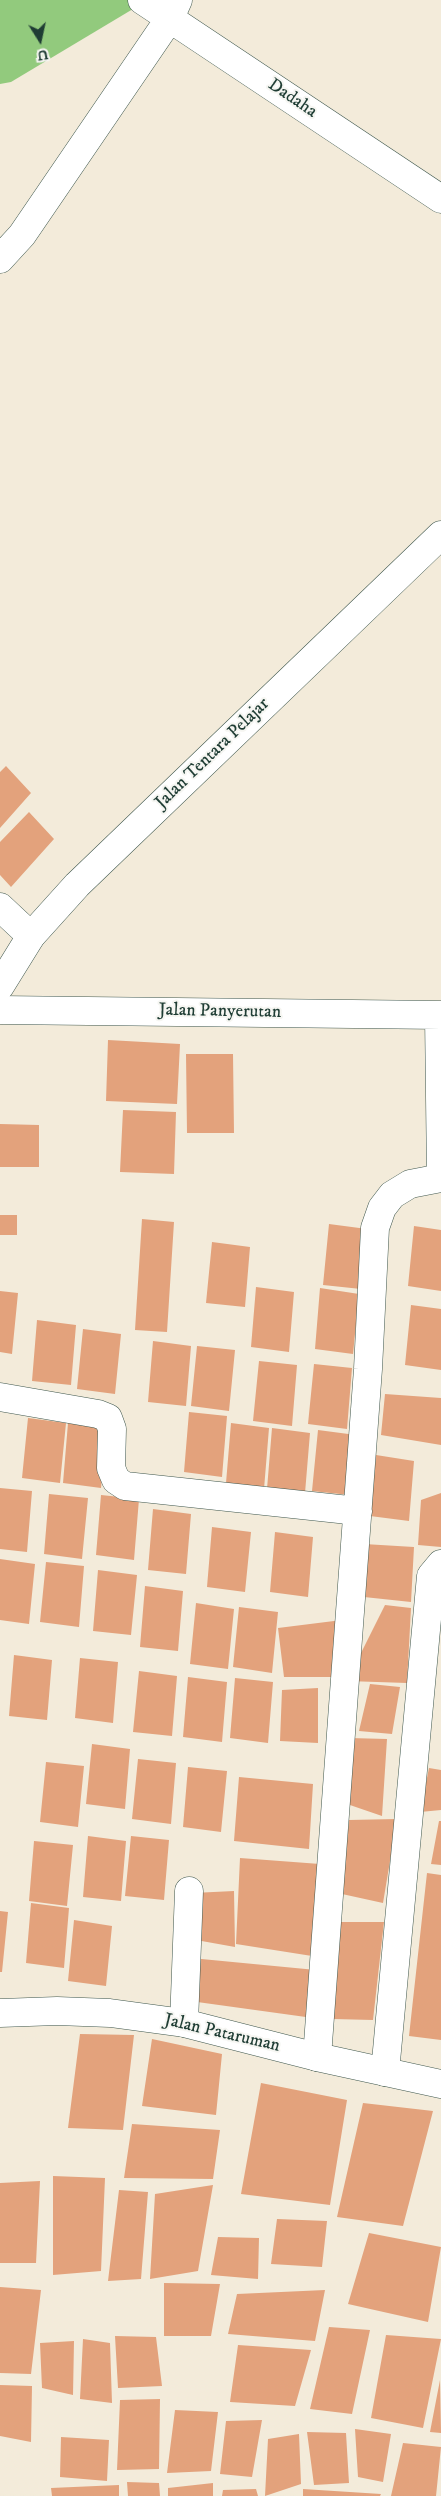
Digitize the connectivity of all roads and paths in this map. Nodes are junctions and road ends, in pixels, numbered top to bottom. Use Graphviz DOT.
graph roads {
  1 [pos="142,0"];
  2 [pos="174,9"];
  3 [pos="441,199"];
  4 [pos="0,259"];
  5 [pos="441,535"];
  6 [pos="0,907"];
  7 [pos="31,936"];
  8 [pos="0,986"];
  9 [pos="0,1010"];
  10 [pos="440,1015"];
  11 [pos="441,1178"];
  12 [pos="0,1397"];
  13 [pos="358,1511"];
  14 [pos="441,1564"];
  15 [pos="189,1891"];
  16 [pos="0,2013"];
  17 [pos="184,2023"];
  18 [pos="317,2057"];
  19 [pos="385,2072"];
  20 [pos="441,2084"];
  1 -- 2 [label="street, Dadaha"];
  2 -- 3 [label="street, Dadaha"];
  2 -- 4 [label="street"];
  5 -- 7 [label="street, Jalan Tentara Pelajar"];
  6 -- 7 [label="street"];
  7 -- 8 [label="street, Jalan Tentara Pelajar"];
  9 -- 10 [label="street, Jalan Panyerutan"];
  10 -- 11 [label="street"];
  11 -- 13 [label="street"];
  12 -- 13 [label="street"];
  13 -- 18 [label="street"];
  14 -- 19 [label="street"];
  15 -- 17 [label="street"];
  16 -- 17 [label="street, Jalan Pataruman"];
  17 -- 18 [label="street, Jalan Pataruman"];
  18 -- 19 [label="street, Jalan Pataruman"];
  19 -- 20 [label="street, Jalan Pataruman"];
}
